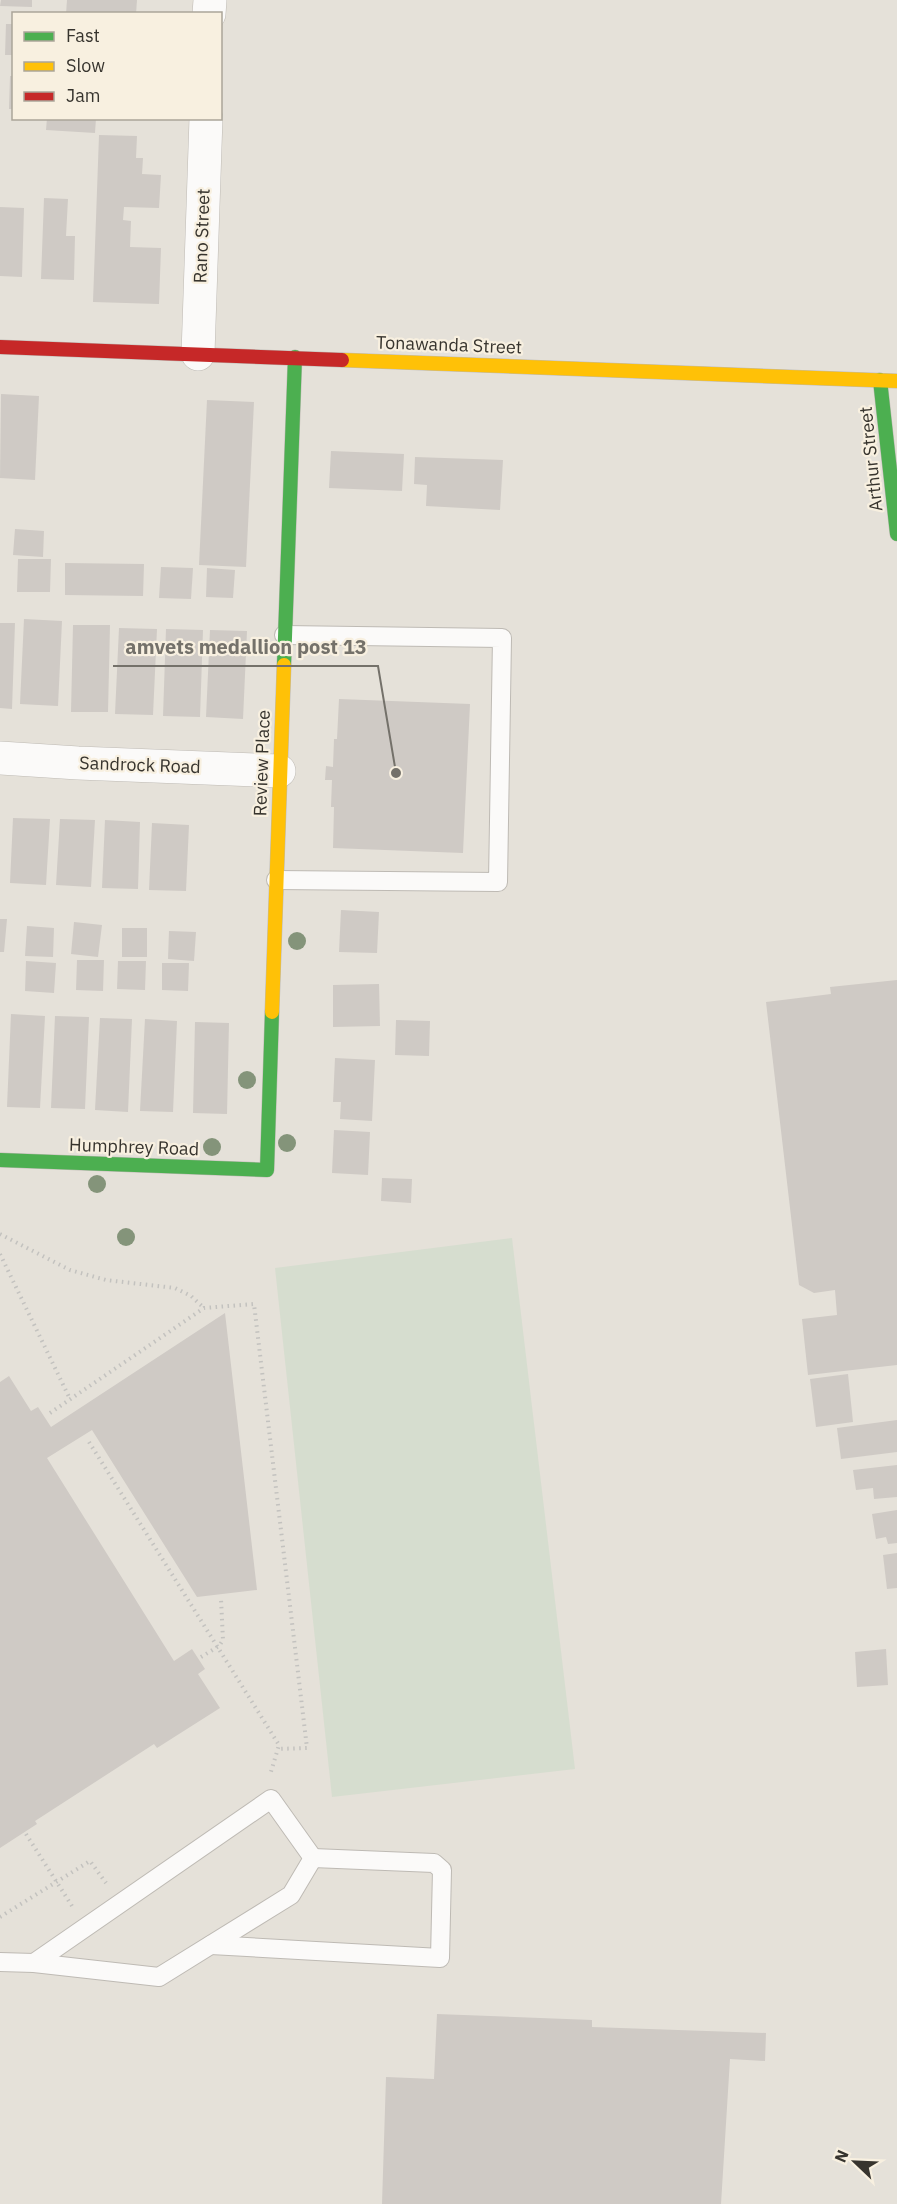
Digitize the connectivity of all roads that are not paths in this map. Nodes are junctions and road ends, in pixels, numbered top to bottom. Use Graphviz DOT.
graph roads {
  1 [pos="206,120"];
  2 [pos="0,346"];
  3 [pos="198,354"];
  4 [pos="295,357"];
  5 [pos="880,380"];
  6 [pos="897,381"];
  7 [pos="897,534"];
  8 [pos="284,635"];
  9 [pos="0,758"];
  10 [pos="279,771"];
  11 [pos="276,880"];
  12 [pos="0,1160"];
  13 [pos="267,1170"];
  14 [pos="313,1858"];
  15 [pos="211,1945"];
  16 [pos="0,1962"];
  17 [pos="33,1963"];
  1 -- 3 [label="street, Rano Street"];
  2 -- 3 [label="street, Tonawanda Street"];
  3 -- 4 [label="street, Tonawanda Street"];
  4 -- 5 [label="street, Tonawanda Street"];
  4 -- 8 [label="street, Review Place"];
  5 -- 6 [label="street, Tonawanda Street"];
  5 -- 7 [label="street, Arthur Street"];
  8 -- 10 [label="street, Review Place"];
  8 -- 11 [label="lane"];
  9 -- 10 [label="street, Sandrock Road"];
  10 -- 11 [label="street, Review Place"];
  11 -- 13 [label="street, Review Place"];
  12 -- 13 [label="street, Humphrey Road"];
  14 -- 15 [label="lane"];
  14 -- 15 [label="lane"];
  14 -- 17 [label="lane"];
  15 -- 17 [label="lane"];
  16 -- 17 [label="lane"];
}
